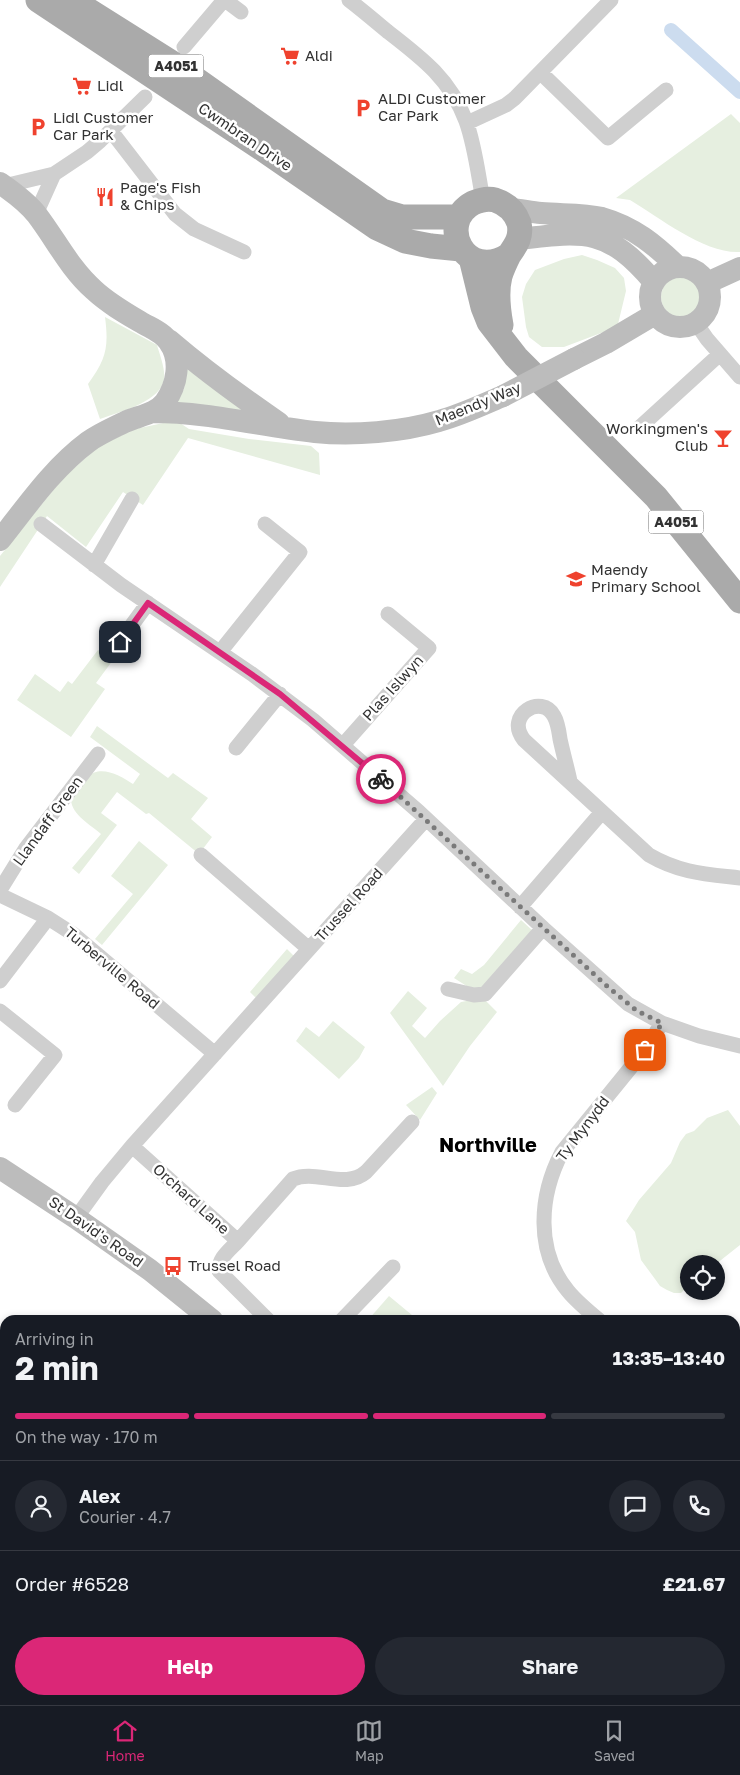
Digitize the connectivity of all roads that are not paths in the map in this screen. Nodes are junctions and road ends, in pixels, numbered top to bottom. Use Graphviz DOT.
graph roads {
  1 [pos="38,0"];
  2 [pos="72,0"];
  3 [pos="224,0"];
  4 [pos="349,0"];
  5 [pos="611,0"];
  6 [pos="241,12"];
  7 [pos="184,47"];
  8 [pos="541,73"];
  9 [pos="666,90"];
  10 [pos="145,97"];
  11 [pos="467,123"];
  12 [pos="111,131"];
  13 [pos="54,174"];
  14 [pos="2,184"];
  15 [pos="483,200"];
  16 [pos="511,209"];
  17 [pos="36,214"];
  18 [pos="460,217"];
  19 [pos="514,247"];
  20 [pos="244,252"];
  21 [pos="466,254"];
  22 [pos="678,267"];
  23 [pos="740,268"];
  24 [pos="654,282"];
  25 [pos="707,283"];
  26 [pos="655,314"];
  27 [pos="696,323"];
  28 [pos="164,336"];
  29 [pos="720,354"];
  30 [pos="516,356"];
  31 [pos="740,377"];
  32 [pos="153,412"];
  33 [pos="640,426"];
  34 [pos="285,427"];
  35 [pos="132,500"];
  36 [pos="41,524"];
  37 [pos="265,524"];
  38 [pos="0,540"];
  39 [pos="94,565"];
  40 [pos="740,601"];
  41 [pos="148,603"];
  42 [pos="388,614"];
  43 [pos="220,652"];
  44 [pos="110,655"];
  45 [pos="280,694"];
  46 [pos="342,745"];
  47 [pos="236,748"];
  48 [pos="98,754"];
  49 [pos="570,781"];
  50 [pos="602,812"];
  51 [pos="426,819"];
  52 [pos="201,855"];
  53 [pos="740,878"];
  54 [pos="0,890"];
  55 [pos="0,895"];
  56 [pos="520,907"];
  57 [pos="48,918"];
  58 [pos="543,928"];
  59 [pos="309,949"];
  60 [pos="0,981"];
  61 [pos="448,989"];
  62 [pos="0,1011"];
  63 [pos="662,1023"];
  64 [pos="740,1046"];
  65 [pos="215,1054"];
  66 [pos="15,1105"];
  67 [pos="412,1122"];
  68 [pos="132,1146"];
  69 [pos="0,1168"];
  70 [pos="76,1218"];
  71 [pos="238,1240"];
  72 [pos="392,1267"];
  73 [pos="206,1315"];
  74 [pos="263,1315"];
  75 [pos="347,1315"];
  76 [pos="594,1315"];
  1 -- 21 [label="main road, Cwmbran Drive / A4051"];
  2 -- 18 [label="main road, Cwmbran Drive / A4051"];
  3 -- 6 [label="street"];
  3 -- 7 [label="street"];
  4 -- 11 [label="street"];
  5 -- 8 [label="street"];
  8 -- 9 [label="street"];
  8 -- 11 [label="street"];
  10 -- 12 [label="street"];
  11 -- 15 [label="street"];
  12 -- 13 [label="street"];
  12 -- 20 [label="street"];
  13 -- 14 [label="street"];
  13 -- 17 [label="street"];
  14 -- 17 [label="street, Maendy Way"];
  15 -- 16 [label="main road"];
  15 -- 18 [label="main road"];
  16 -- 19 [label="main road"];
  16 -- 22 [label="street"];
  17 -- 28 [label="street, Maendy Way"];
  18 -- 21 [label="main road, A4051"];
  19 -- 21 [label="main road, Cwmbran Drive / A4051"];
  19 -- 24 [label="street, Cwmbran Drive"];
  19 -- 30 [label="main road, A4051"];
  21 -- 30 [label="main road, A4051"];
  22 -- 24 [label="street"];
  22 -- 25 [label="street"];
  23 -- 25 [label="street"];
  24 -- 26 [label="street"];
  25 -- 27 [label="street"];
  26 -- 27 [label="street"];
  26 -- 34 [label="street, Maendy Way, bridge"];
  27 -- 29 [label="street"];
  28 -- 32 [label="street"];
  28 -- 34 [label="street, Maendy Way"];
  29 -- 31 [label="street"];
  29 -- 33 [label="street"];
  30 -- 40 [label="main road, A4051"];
  32 -- 34 [label="street, Maendy Way"];
  32 -- 38 [label="street"];
  35 -- 39 [label="street"];
  36 -- 39 [label="street"];
  37 -- 43 [label="street"];
  39 -- 41 [label="street"];
  41 -- 43 [label="street"];
  41 -- 44 [label="street"];
  42 -- 46 [label="street, Plas Islwyn"];
  43 -- 45 [label="street"];
  45 -- 46 [label="street"];
  45 -- 47 [label="street"];
  46 -- 51 [label="street"];
  48 -- 54 [label="street, Llandaff Green"];
  49 -- 49 [label="street"];
  49 -- 50 [label="street"];
  50 -- 53 [label="street"];
  50 -- 56 [label="street"];
  51 -- 56 [label="street"];
  51 -- 59 [label="street, Trussel Road"];
  52 -- 59 [label="street"];
  55 -- 57 [label="street, Turberville Road"];
  56 -- 58 [label="street"];
  57 -- 60 [label="street"];
  57 -- 65 [label="street, Turberville Road"];
  58 -- 61 [label="street"];
  58 -- 63 [label="street"];
  59 -- 65 [label="street, Trussel Road"];
  62 -- 66 [label="street"];
  63 -- 64 [label="street"];
  63 -- 76 [label="street, Ty Mynydd"];
  65 -- 68 [label="street, Trussel Road"];
  67 -- 71 [label="street, Orchard Lane"];
  68 -- 70 [label="street, Trussel Road"];
  68 -- 71 [label="street, Orchard Lane"];
  69 -- 70 [label="street, St David's Road"];
  70 -- 73 [label="street, St David's Road"];
  71 -- 74 [label="street"];
  72 -- 75 [label="street"];
}
